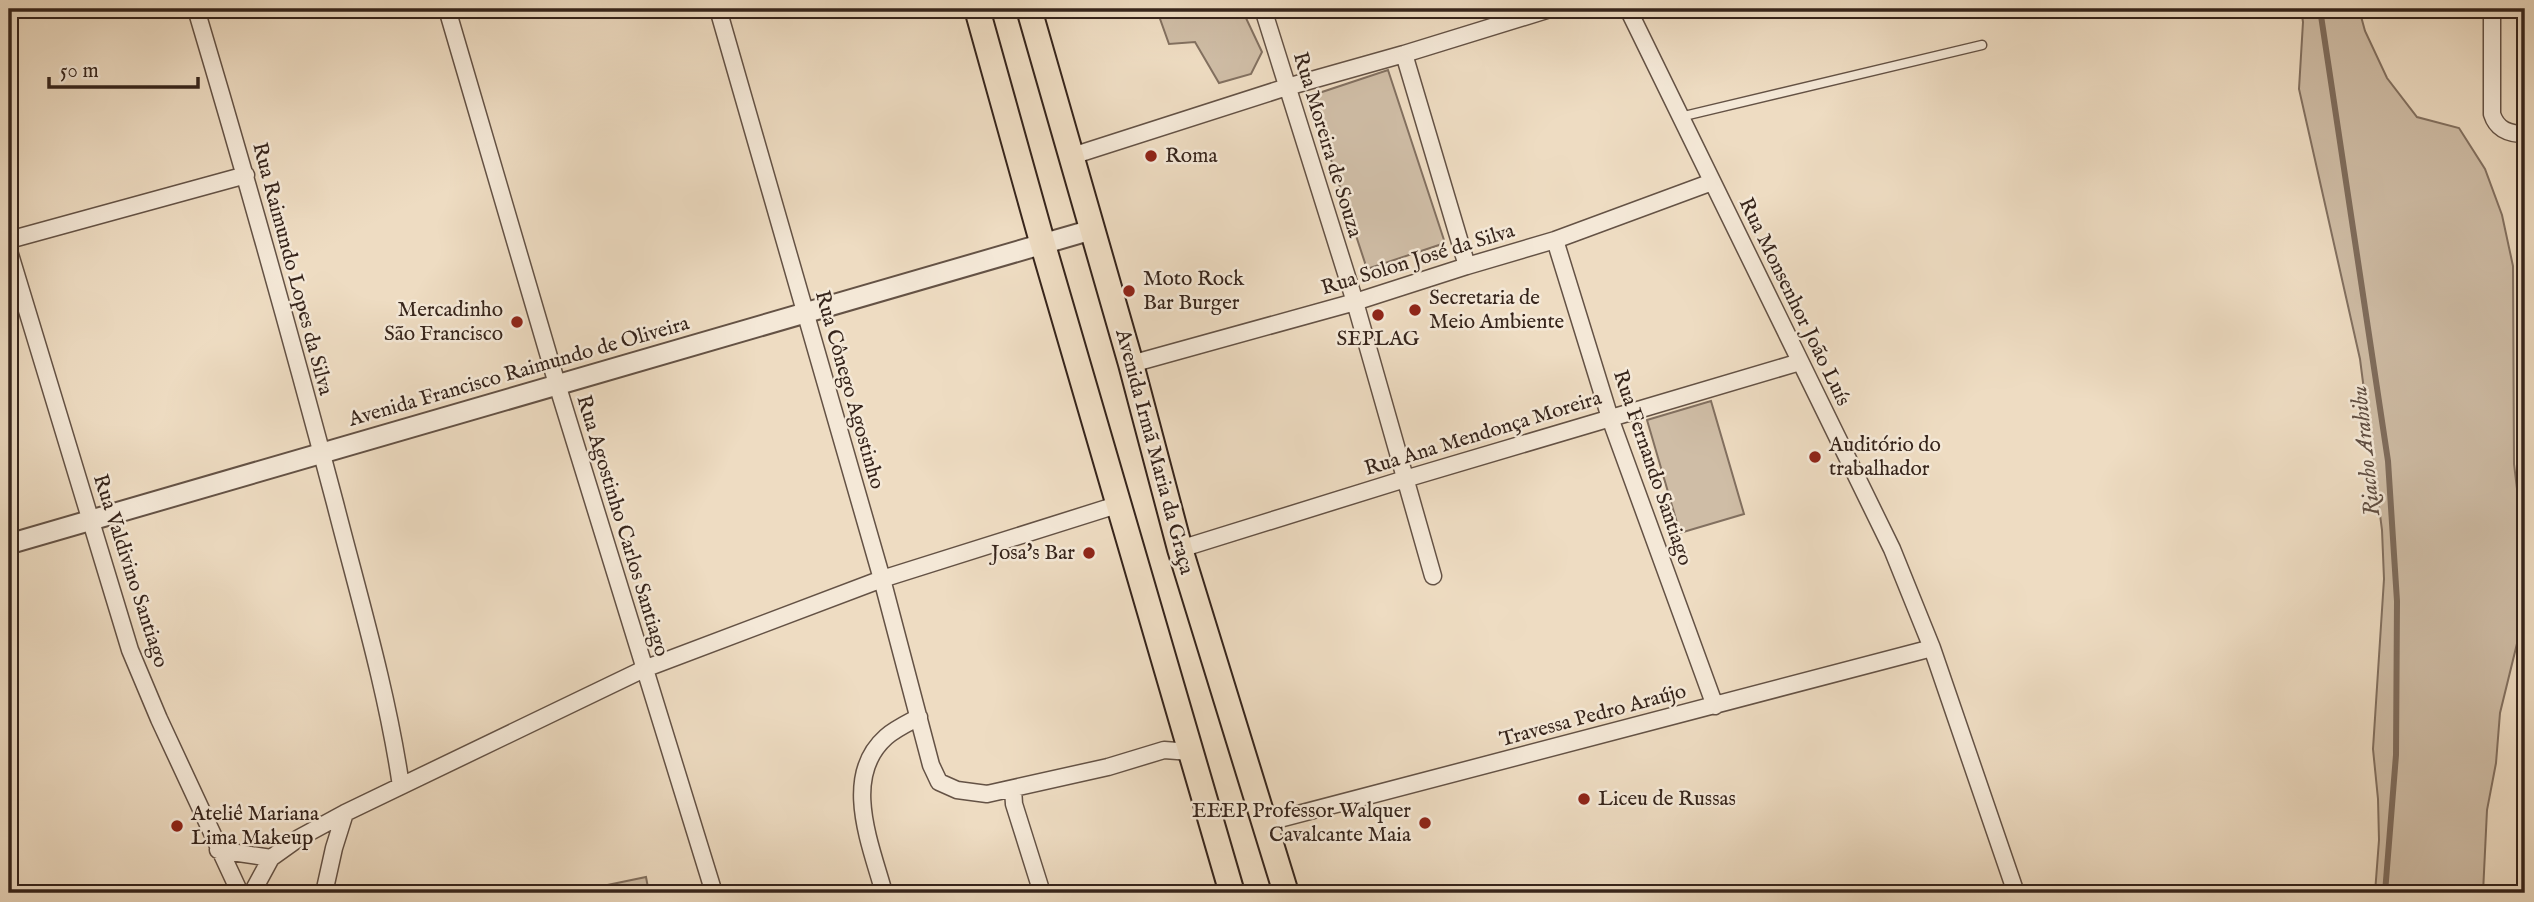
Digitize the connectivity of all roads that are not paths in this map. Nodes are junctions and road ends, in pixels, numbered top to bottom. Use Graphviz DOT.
graph roads {
  1 [pos="196,9"];
  2 [pos="447,9"];
  3 [pos="718,9"];
  4 [pos="977,9"];
  5 [pos="1029,9"];
  6 [pos="1263,9"];
  7 [pos="1550,9"];
  8 [pos="1628,9"];
  9 [pos="2491,9"];
  10 [pos="1982,45"];
  11 [pos="1404,54"];
  12 [pos="1286,87"];
  13 [pos="1680,117"];
  14 [pos="2525,134"];
  15 [pos="1072,156"];
  16 [pos="246,175"];
  17 [pos="1712,182"];
  18 [pos="1091,230"];
  19 [pos="9,240"];
  20 [pos="1555,240"];
  21 [pos="1043,245"];
  22 [pos="9,251"];
  23 [pos="1467,266"];
  24 [pos="1355,302"];
  25 [pos="805,313"];
  26 [pos="1800,362"];
  27 [pos="1131,363"];
  28 [pos="557,384"];
  29 [pos="1610,418"];
  30 [pos="322,454"];
  31 [pos="1405,479"];
  32 [pos="1120,504"];
  33 [pos="91,520"];
  34 [pos="9,544"];
  35 [pos="1180,549"];
  36 [pos="1433,576"];
  37 [pos="882,579"];
  38 [pos="1932,648"];
  39 [pos="644,670"];
  40 [pos="1715,706"];
  41 [pos="919,718"];
  42 [pos="1191,752"];
  43 [pos="401,786"];
  44 [pos="1013,789"];
  45 [pos="345,813"];
  46 [pos="1264,823"];
  47 [pos="218,850"];
  48 [pos="271,858"];
  49 [pos="240,893"];
  50 [pos="252,893"];
  51 [pos="324,893"];
  52 [pos="715,893"];
  53 [pos="884,893"];
  54 [pos="1042,893"];
  55 [pos="1232,893"];
  56 [pos="1286,893"];
  57 [pos="2016,893"];
  1 -- 16 [label="street, Rua Raimundo Lopes da Silva"];
  2 -- 28 [label="street, Rua Agostinho Carlos Santiago"];
  3 -- 25 [label="street, Rua Cônego Agostinho"];
  4 -- 21 [label="main road"];
  5 -- 15 [label="main road, Avenida Irmã Maria da Graça"];
  6 -- 12 [label="street, Rua Moreira de Souza"];
  7 -- 11 [label="street"];
  8 -- 13 [label="street, Rua Monsenhor João Luís"];
  9 -- 14 [label="street"];
  10 -- 13 [label="lane"];
  11 -- 12 [label="street"];
  11 -- 23 [label="street"];
  12 -- 15 [label="street"];
  12 -- 24 [label="street, Rua Moreira de Souza"];
  13 -- 17 [label="street, Rua Monsenhor João Luís"];
  15 -- 18 [label="main road, Avenida Irmã Maria da Graça"];
  16 -- 19 [label="street"];
  16 -- 30 [label="street, Rua Raimundo Lopes da Silva"];
  17 -- 20 [label="street, Rua Solon José da Silva"];
  17 -- 26 [label="street, Rua Monsenhor João Luís"];
  18 -- 21 [label="street, Avenida Francisco Raimundo de Oliveira"];
  18 -- 27 [label="main road, Avenida Irmã Maria da Graça"];
  20 -- 23 [label="street, Rua Solon José da Silva"];
  20 -- 29 [label="street, Rua Fernando Santiago"];
  21 -- 25 [label="street, Avenida Francisco Raimundo de Oliveira"];
  21 -- 32 [label="main road"];
  22 -- 33 [label="street, Rua Valdivino Santiago"];
  23 -- 24 [label="street, Rua Solon José da Silva"];
  24 -- 27 [label="street, Rua Solon José da Silva"];
  24 -- 31 [label="street, Rua Moreira de Souza"];
  25 -- 28 [label="street, Avenida Francisco Raimundo de Oliveira"];
  25 -- 37 [label="street, Rua Cônego Agostinho"];
  26 -- 29 [label="street, Rua Ana Mendonça Moreira"];
  26 -- 38 [label="street, Rua Monsenhor João Luís"];
  27 -- 35 [label="main road, Avenida Irmã Maria da Graça"];
  28 -- 30 [label="street, Avenida Francisco Raimundo de Oliveira"];
  28 -- 39 [label="street, Rua Agostinho Carlos Santiago"];
  29 -- 31 [label="street, Rua Ana Mendonça Moreira"];
  29 -- 40 [label="street, Rua Fernando Santiago"];
  30 -- 33 [label="street, Avenida Francisco Raimundo de Oliveira"];
  30 -- 43 [label="street, Rua Raimundo Lopes da Silva"];
  31 -- 35 [label="street, Rua Ana Mendonça Moreira"];
  31 -- 36 [label="street, Rua Moreira de Souza"];
  32 -- 37 [label="street"];
  32 -- 42 [label="main road"];
  33 -- 34 [label="street, Avenida Francisco Raimundo de Oliveira"];
  33 -- 47 [label="street, Rua Valdivino Santiago"];
  35 -- 46 [label="main road, Avenida Irmã Maria da Graça"];
  37 -- 39 [label="street"];
  37 -- 41 [label="street, Rua Cônego Agostinho"];
  38 -- 40 [label="street, Travessa Pedro Araújo"];
  38 -- 57 [label="street, Rua Monsenhor João Luís"];
  39 -- 43 [label="street"];
  39 -- 52 [label="street, Rua Agostinho Carlos Santiago"];
  40 -- 46 [label="street, Travessa Pedro Araújo"];
  41 -- 44 [label="street, Rua Cônego Agostinho"];
  41 -- 53 [label="street"];
  42 -- 44 [label="street"];
  42 -- 55 [label="main road"];
  43 -- 45 [label="street"];
  44 -- 54 [label="street"];
  45 -- 48 [label="street"];
  45 -- 51 [label="street"];
  46 -- 56 [label="main road, Avenida Irmã Maria da Graça"];
  47 -- 48 [label="street"];
  47 -- 49 [label="street, Rua Valdivino Santiago"];
  48 -- 50 [label="street"];
}
